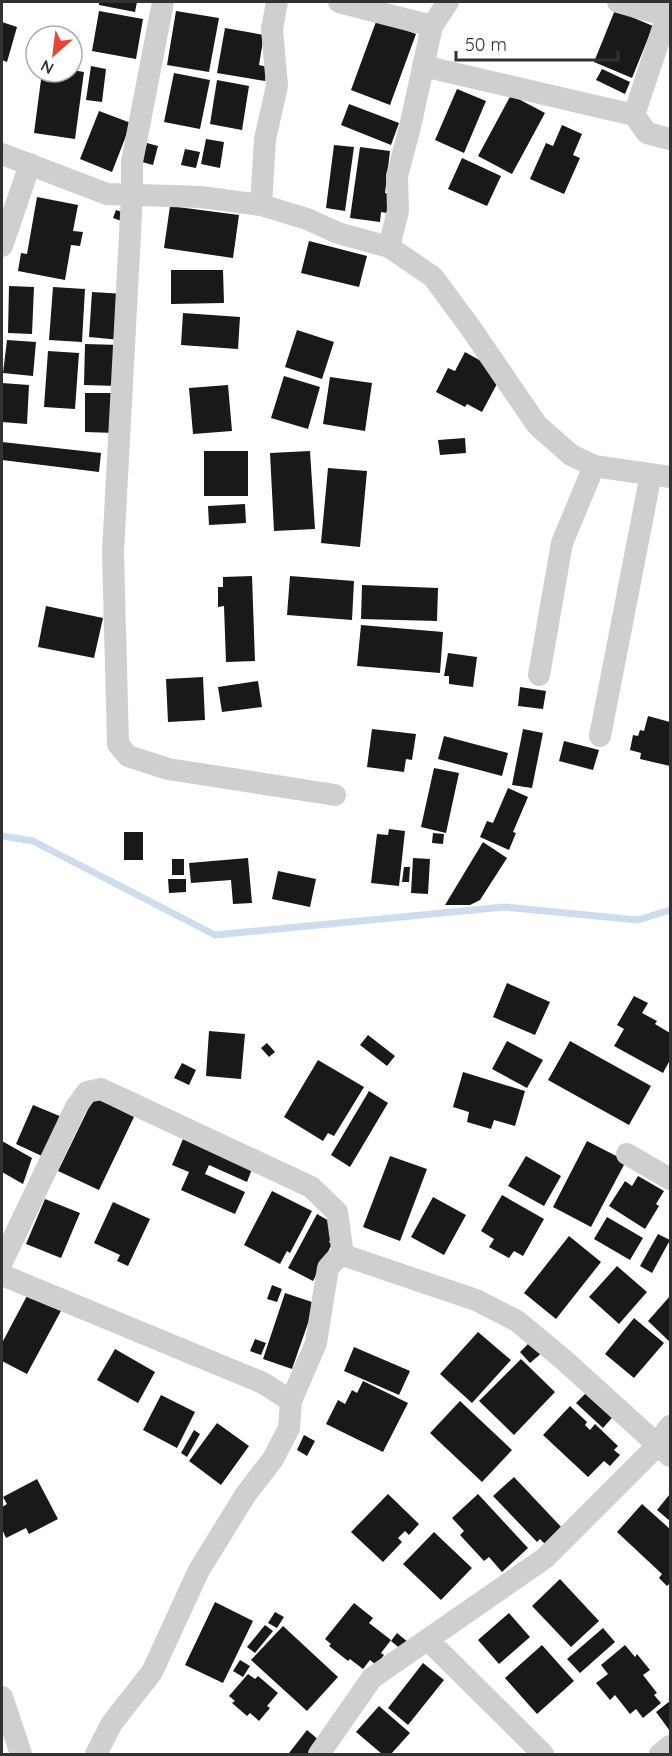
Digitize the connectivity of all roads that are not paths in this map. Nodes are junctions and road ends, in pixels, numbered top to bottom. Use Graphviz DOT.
graph roads {
  1 [pos="163,2"];
  2 [pos="277,2"];
  3 [pos="339,2"];
  4 [pos="448,2"];
  5 [pos="618,2"];
  6 [pos="669,11"];
  7 [pos="432,26"];
  8 [pos="423,66"];
  9 [pos="634,115"];
  10 [pos="670,138"];
  11 [pos="2,154"];
  12 [pos="30,164"];
  13 [pos="132,196"];
  14 [pos="261,205"];
  15 [pos="2,246"];
  16 [pos="389,247"];
  17 [pos="594,466"];
  18 [pos="661,475"];
  19 [pos="539,675"];
  20 [pos="600,736"];
  21 [pos="335,795"];
  22 [pos="627,1154"];
  23 [pos="670,1179"];
  24 [pos="343,1255"];
  25 [pos="2,1262"];
  26 [pos="2,1275"];
  27 [pos="291,1401"];
  28 [pos="670,1426"];
  29 [pos="663,1450"];
  30 [pos="428,1640"];
  31 [pos="2,1697"];
  32 [pos="670,1746"];
  33 [pos="21,1755"];
  34 [pos="96,1755"];
  35 [pos="319,1755"];
  36 [pos="543,1755"];
  37 [pos="660,1755"];
  1 -- 13 [label="street"];
  2 -- 14 [label="street"];
  3 -- 7 [label="street"];
  4 -- 7 [label="street"];
  5 -- 6 [label="street"];
  6 -- 9 [label="street"];
  7 -- 8 [label="street"];
  8 -- 9 [label="street"];
  8 -- 16 [label="street"];
  9 -- 10 [label="street"];
  11 -- 12 [label="street"];
  12 -- 13 [label="street"];
  12 -- 15 [label="street"];
  13 -- 14 [label="street"];
  13 -- 21 [label="street"];
  14 -- 16 [label="street"];
  16 -- 17 [label="street"];
  17 -- 18 [label="street"];
  17 -- 19 [label="street"];
  18 -- 20 [label="street"];
  22 -- 23 [label="street"];
  24 -- 25 [label="street"];
  24 -- 27 [label="street"];
  24 -- 29 [label="street"];
  26 -- 27 [label="street"];
  27 -- 34 [label="street"];
  28 -- 29 [label="street"];
  29 -- 30 [label="street"];
  30 -- 35 [label="street"];
  30 -- 36 [label="street"];
  31 -- 33 [label="street"];
  32 -- 37 [label="street"];
}
